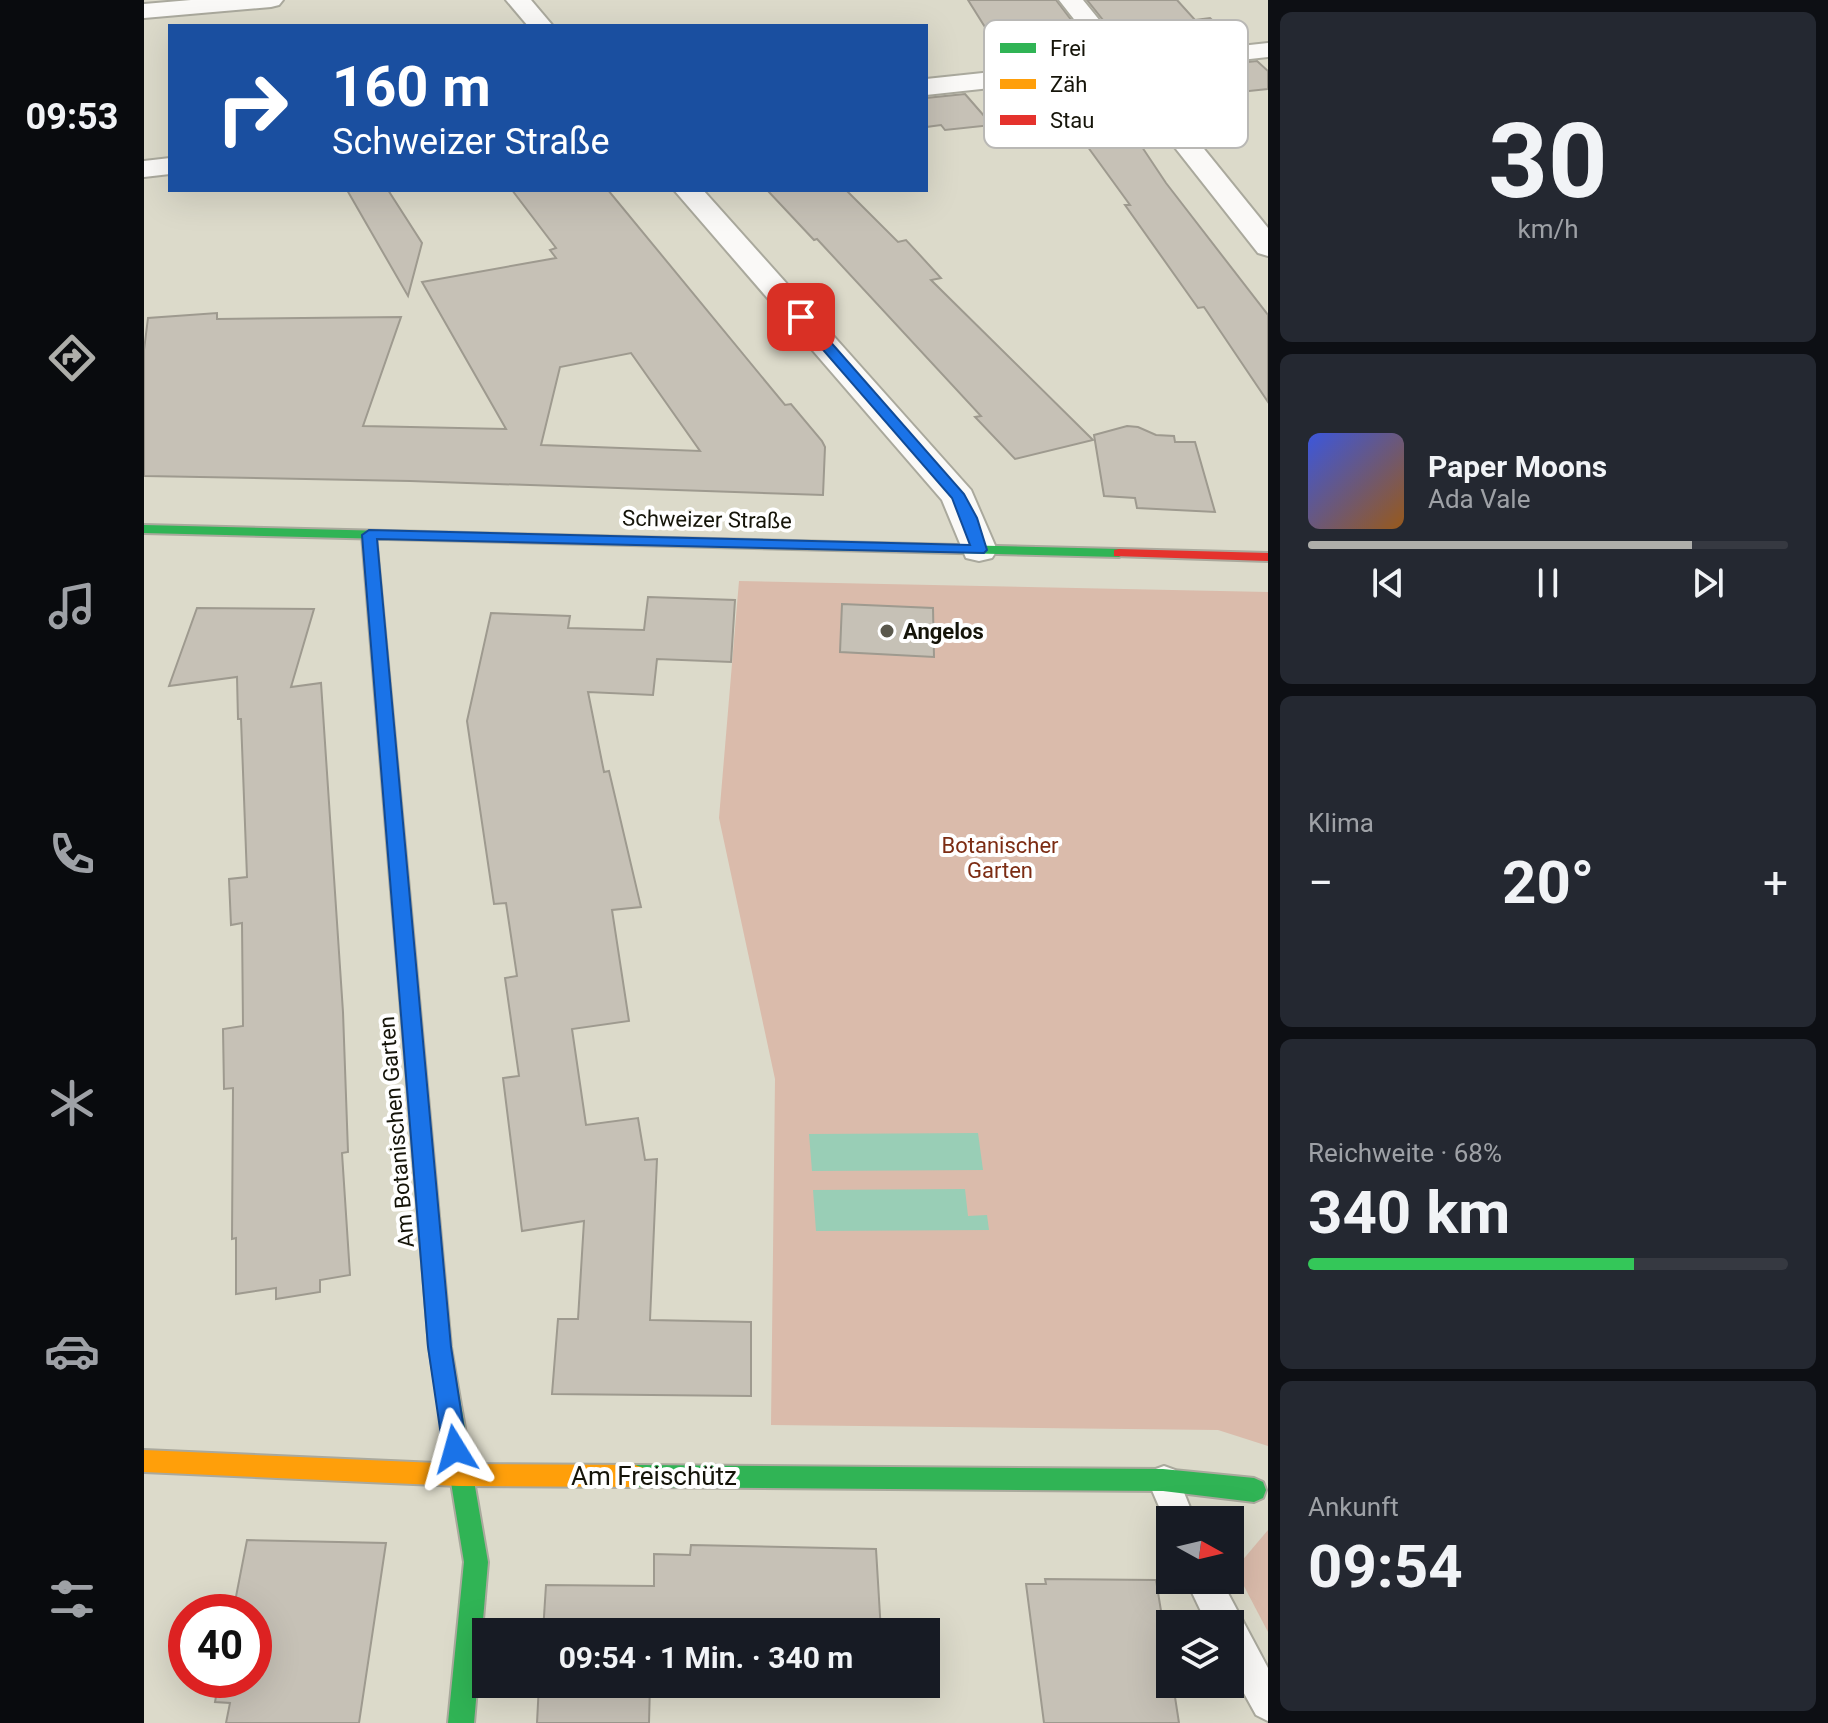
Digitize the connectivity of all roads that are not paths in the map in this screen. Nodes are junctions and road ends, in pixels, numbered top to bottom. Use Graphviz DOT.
graph roads {
  1 [pos="271,0"];
  2 [pos="518,0"];
  3 [pos="1071,0"];
  4 [pos="144,11"];
  5 [pos="1088,20"];
  6 [pos="539,24"];
  7 [pos="1268,50"];
  8 [pos="1248,52"];
  9 [pos="984,81"];
  10 [pos="928,87"];
  11 [pos="1190,148"];
  12 [pos="168,166"];
  13 [pos="144,169"];
  14 [pos="690,192"];
  15 [pos="1268,247"];
  16 [pos="144,529"];
  17 [pos="369,535"];
  18 [pos="979,550"];
  19 [pos="1268,557"];
  20 [pos="144,1461"];
  21 [pos="459,1475"];
  22 [pos="1163,1480"];
  23 [pos="1254,1490"];
  24 [pos="1173,1506"];
  25 [pos="1244,1659"];
  26 [pos="1268,1703"];
  27 [pos="461,1723"];
  1 -- 4 [label="street"];
  2 -- 6 [label="street"];
  3 -- 5 [label="street"];
  7 -- 8 [label="street"];
  9 -- 10 [label="street"];
  11 -- 15 [label="street"];
  12 -- 13 [label="street"];
  14 -- 18 [label="street"];
  16 -- 17 [label="street, Schweizer Straße"];
  17 -- 18 [label="street, Schweizer Straße"];
  17 -- 21 [label="street, Am Botanischen Garten"];
  18 -- 19 [label="street, Schweizer Straße"];
  20 -- 21 [label="street, Am Freischütz"];
  21 -- 22 [label="street, Am Freischütz"];
  21 -- 27 [label="street, Am Botanischen Garten"];
  22 -- 23 [label="street, Am Freischütz"];
  22 -- 24 [label="lane"];
  25 -- 26 [label="lane"];
}
